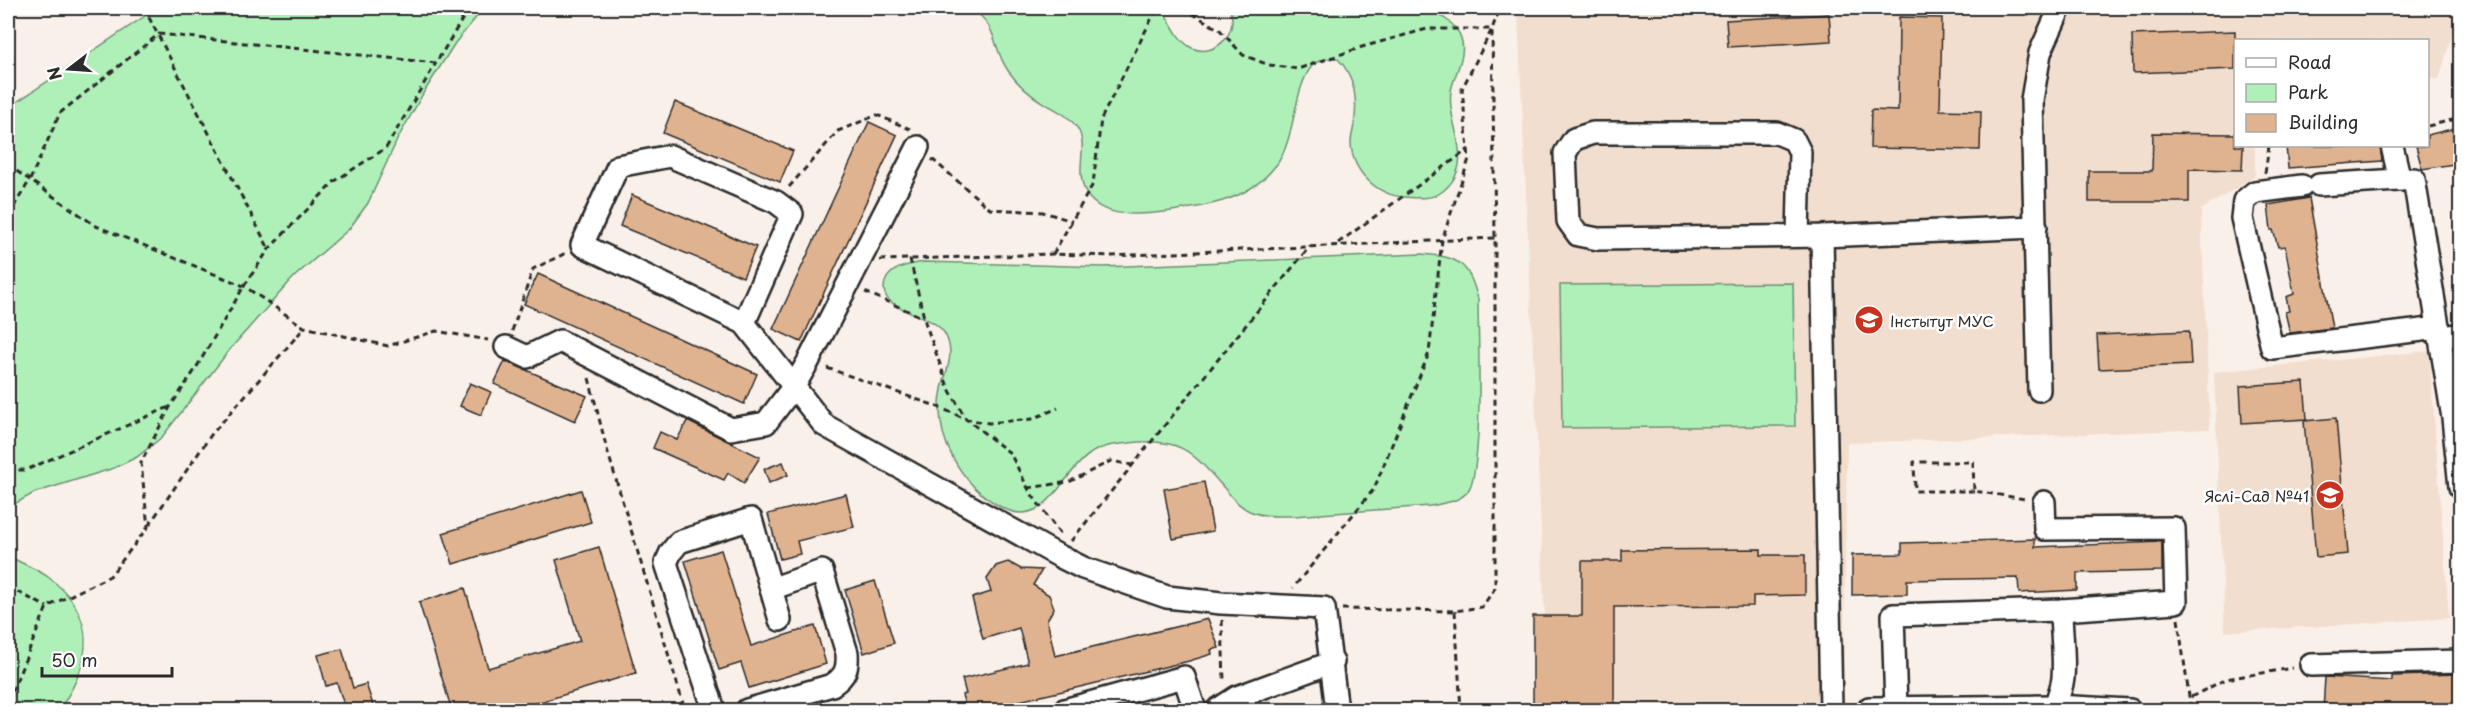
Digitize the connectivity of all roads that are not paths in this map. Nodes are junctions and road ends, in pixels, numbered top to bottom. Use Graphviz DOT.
graph roads {
  1 [pos="2060,8"];
  2 [pos="918,147"];
  3 [pos="2392,147"];
  4 [pos="2400,180"];
  5 [pos="2036,227"];
  6 [pos="1798,236"];
  7 [pos="1822,236"];
  8 [pos="744,323"];
  9 [pos="2446,334"];
  10 [pos="506,347"];
  11 [pos="794,386"];
  12 [pos="2039,390"];
  13 [pos="2457,417"];
  14 [pos="2460,487"];
  15 [pos="2044,502"];
  16 [pos="771,589"];
  17 [pos="2061,610"];
  18 [pos="780,620"];
  19 [pos="2460,661"];
  20 [pos="1333,662"];
  21 [pos="2311,665"];
  22 [pos="1221,708"];
  23 [pos="1869,708"];
  24 [pos="1896,708"];
  25 [pos="2055,708"];
  26 [pos="714,711"];
  27 [pos="747,711"];
  28 [pos="1064,711"];
  29 [pos="1195,711"];
  30 [pos="1337,711"];
  31 [pos="1831,711"];
  32 [pos="2130,711"];
  1 -- 5 [label="street"];
  2 -- 11 [label="street"];
  3 -- 4 [label="street"];
  4 -- 9 [label="street"];
  4 -- 9 [label="street"];
  5 -- 7 [label="street"];
  5 -- 12 [label="street"];
  6 -- 6 [label="street"];
  6 -- 7 [label="street"];
  7 -- 31 [label="street"];
  8 -- 8 [label="street"];
  8 -- 11 [label="street"];
  9 -- 13 [label="street"];
  10 -- 11 [label="street"];
  11 -- 20 [label="street"];
  13 -- 14 [label="street"];
  15 -- 17 [label="street"];
  16 -- 18 [label="street"];
  16 -- 26 [label="street"];
  16 -- 27 [label="street"];
  17 -- 24 [label="street"];
  17 -- 25 [label="street"];
  19 -- 21 [label="street"];
  20 -- 22 [label="street"];
  20 -- 30 [label="street"];
  23 -- 24 [label="street"];
  24 -- 25 [label="street"];
  25 -- 32 [label="street"];
  28 -- 29 [label="street"];
}
